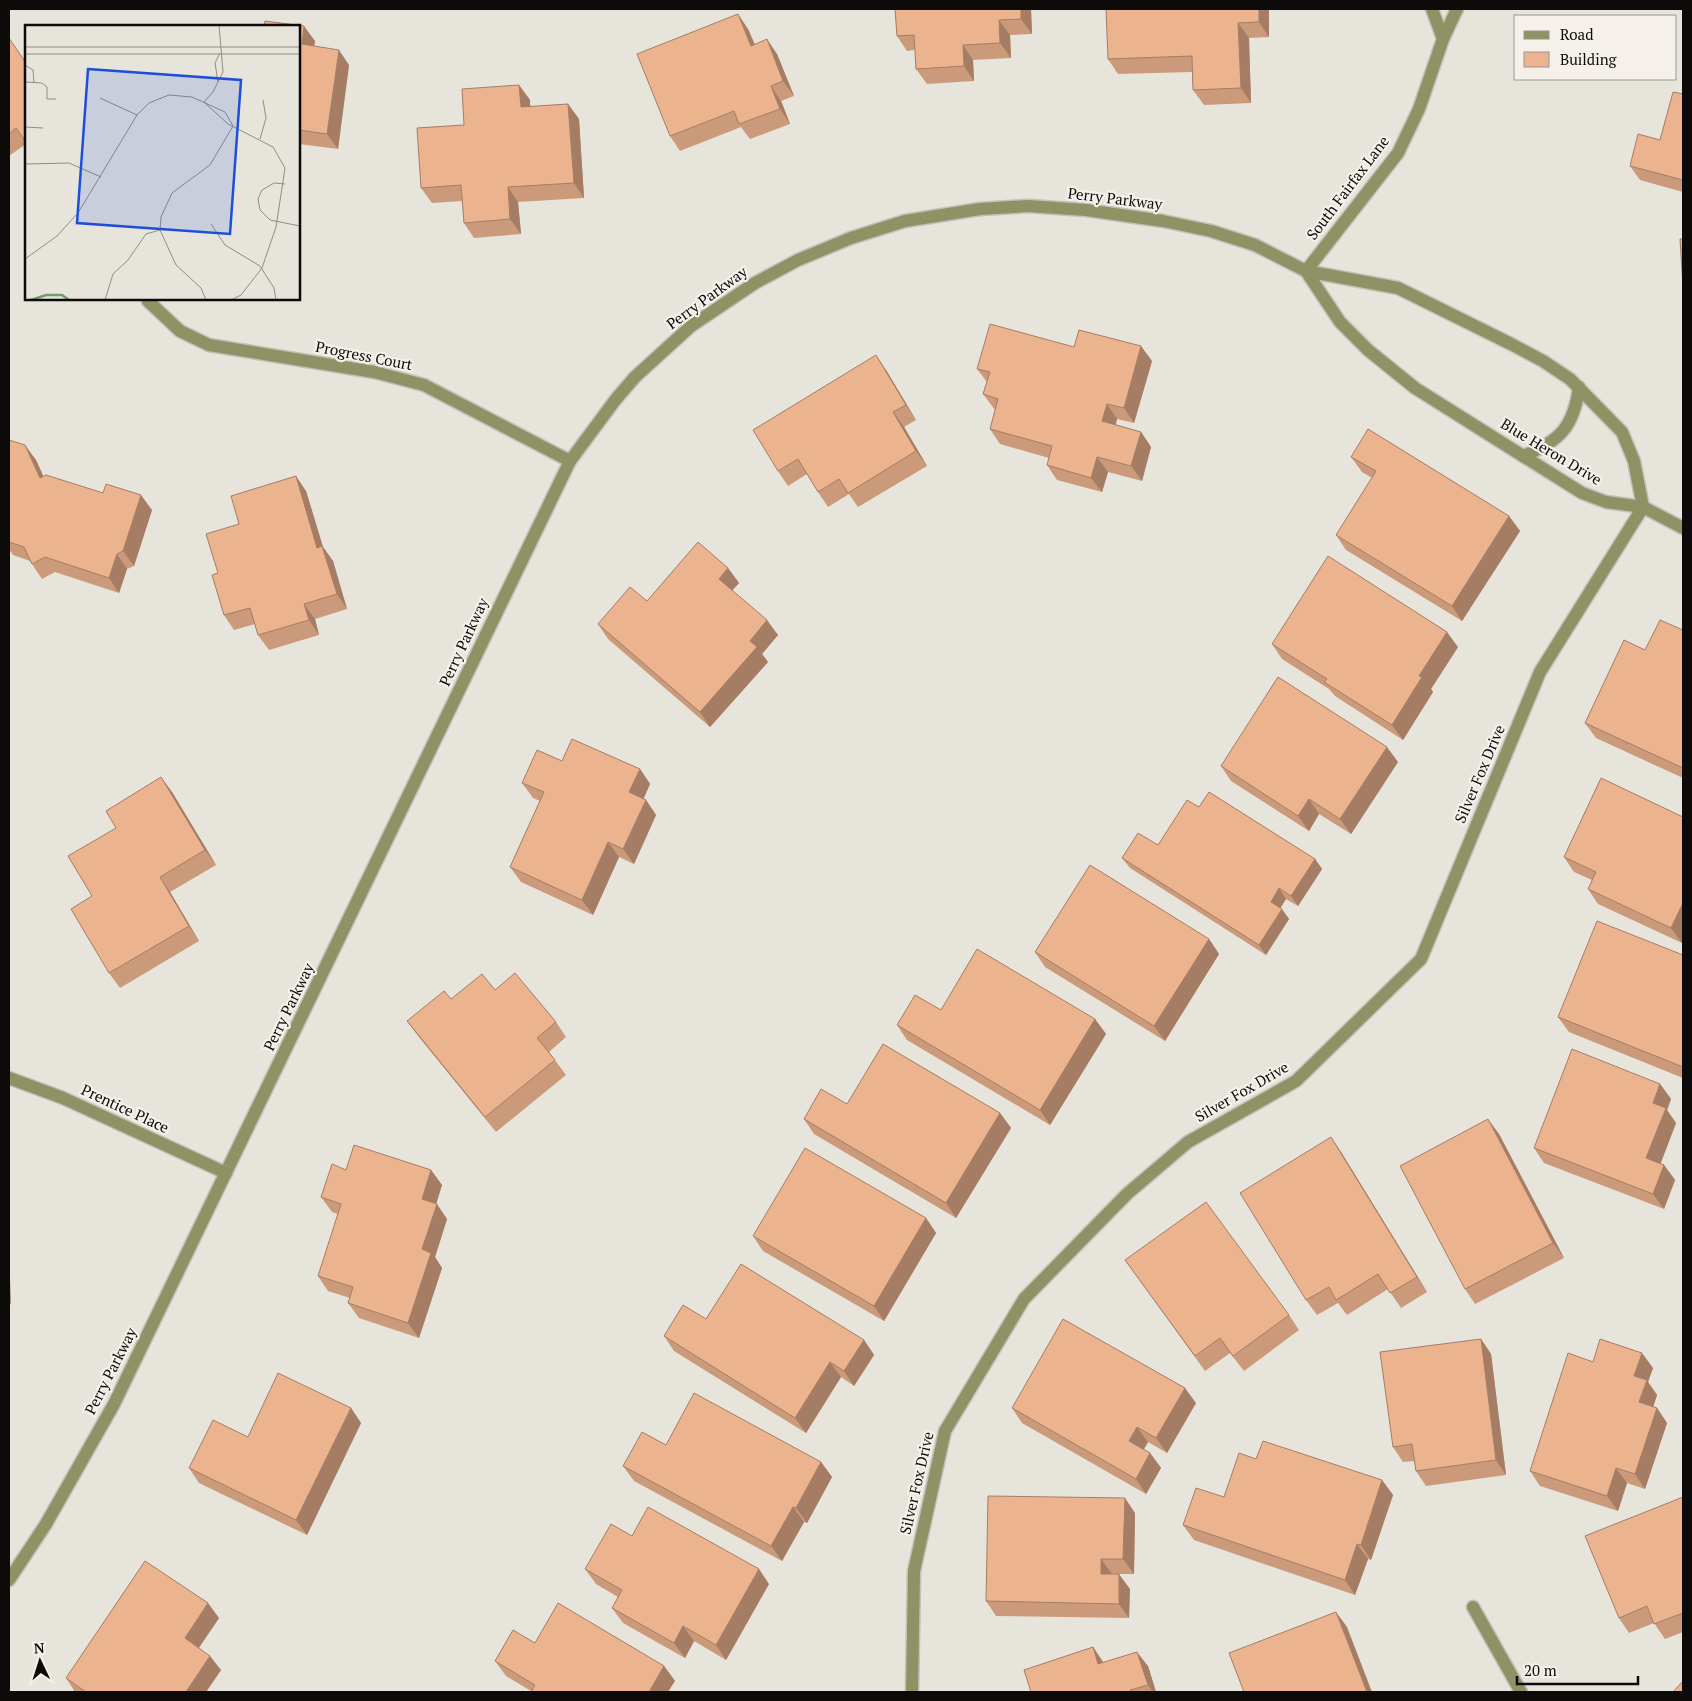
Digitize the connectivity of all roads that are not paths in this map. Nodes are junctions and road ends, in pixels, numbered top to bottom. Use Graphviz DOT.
graph roads {
  1 [pos="1432,9"];
  2 [pos="1457,9"];
  3 [pos="1442,39"];
  4 [pos="1306,271"];
  5 [pos="148,301"];
  6 [pos="1579,388"];
  7 [pos="1524,456"];
  8 [pos="570,461"];
  9 [pos="1643,507"];
  10 [pos="1683,528"];
  11 [pos="9,1078"];
  12 [pos="226,1173"];
  13 [pos="9,1580"];
  14 [pos="1473,1607"];
  15 [pos="912,1692"];
  16 [pos="1521,1692"];
  1 -- 3 [label="street"];
  2 -- 3 [label="street, South Fairfax Lane"];
  3 -- 4 [label="street, South Fairfax Lane"];
  4 -- 6 [label="street"];
  4 -- 7 [label="street, Blue Heron Drive"];
  4 -- 8 [label="street, Perry Parkway"];
  5 -- 8 [label="street, Progress Court"];
  6 -- 7 [label="street"];
  6 -- 9 [label="street"];
  7 -- 9 [label="street, Blue Heron Drive"];
  8 -- 12 [label="street, Perry Parkway"];
  9 -- 10 [label="street"];
  9 -- 15 [label="street, Silver Fox Drive"];
  11 -- 12 [label="street, Prentice Place"];
  12 -- 13 [label="street, Perry Parkway"];
  14 -- 16 [label="street"];
}
